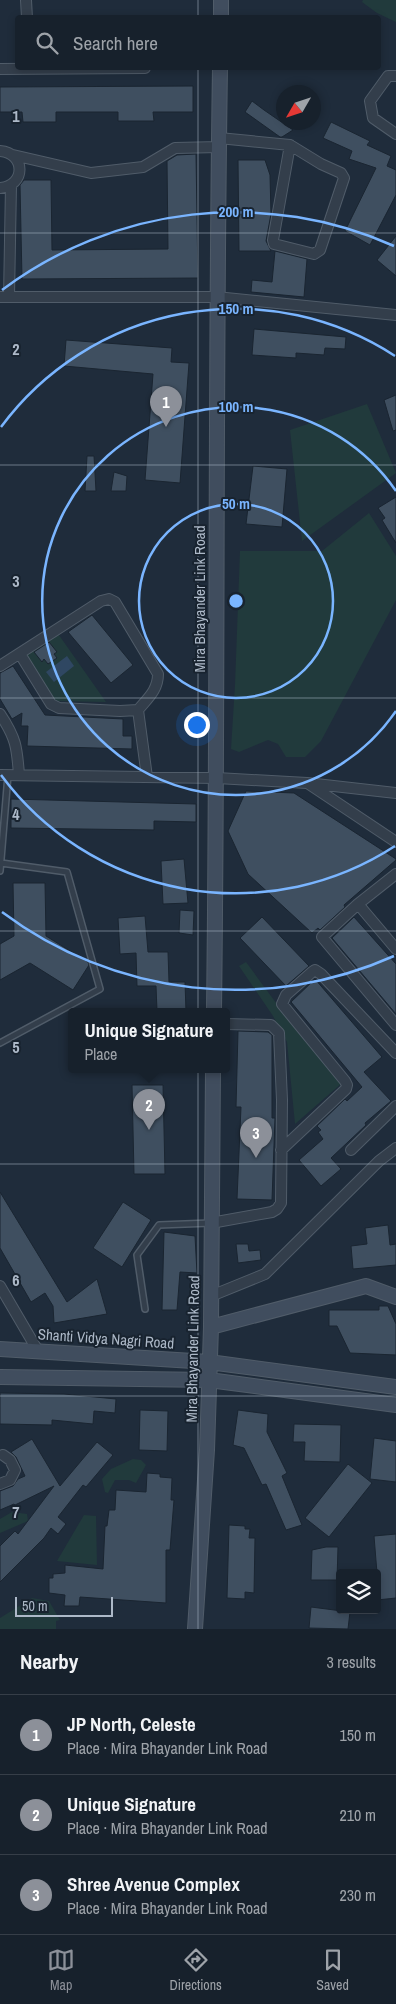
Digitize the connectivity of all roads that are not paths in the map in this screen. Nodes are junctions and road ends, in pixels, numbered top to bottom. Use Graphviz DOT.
graph roads {
  1 [pos="26,0"];
  2 [pos="221,0"];
  3 [pos="27,15"];
  4 [pos="221,15"];
  5 [pos="0,69"];
  6 [pos="15,69"];
  7 [pos="220,70"];
  8 [pos="396,76"];
  9 [pos="396,134"];
  10 [pos="219,142"];
  11 [pos="290,145"];
  12 [pos="0,151"];
  13 [pos="13,155"];
  14 [pos="11,185"];
  15 [pos="0,188"];
  16 [pos="5,297"];
  17 [pos="216,297"];
  18 [pos="396,306"];
  19 [pos="392,315"];
  20 [pos="20,654"];
  21 [pos="0,666"];
  22 [pos="138,710"];
  23 [pos="0,714"];
  24 [pos="9,775"];
  25 [pos="147,777"];
  26 [pos="217,778"];
  27 [pos="307,783"];
  28 [pos="396,793"];
  29 [pos="396,842"];
  30 [pos="1,864"];
  31 [pos="0,871"];
  32 [pos="396,874"];
  33 [pos="358,904"];
  34 [pos="396,931"];
  35 [pos="387,938"];
  36 [pos="396,949"];
  37 [pos="214,1008"];
  38 [pos="230,1024"];
  39 [pos="396,1025"];
  40 [pos="0,1043"];
  41 [pos="396,1053"];
  42 [pos="213,1073"];
  43 [pos="396,1106"];
  44 [pos="396,1148"];
  45 [pos="281,1150"];
  46 [pos="351,1150"];
  47 [pos="211,1223"];
  48 [pos="0,1286"];
  49 [pos="211,1296"];
  50 [pos="396,1298"];
  51 [pos="145,1309"];
  52 [pos="211,1327"];
  53 [pos="0,1349"];
  54 [pos="38,1351"];
  55 [pos="209,1362"];
  56 [pos="292,1373"];
  57 [pos="0,1377"];
  58 [pos="209,1380"];
  59 [pos="367,1383"];
  60 [pos="396,1387"];
  61 [pos="290,1391"];
  62 [pos="367,1401"];
  63 [pos="396,1405"];
  64 [pos="3,1454"];
  65 [pos="0,1484"];
  66 [pos="195,1629"];
  1 -- 3 [label="street"];
  2 -- 4 [label="street"];
  5 -- 6 [label="street"];
  7 -- 10 [label="street, Mira Bhayander Link Road"];
  8 -- 9 [label="street"];
  10 -- 11 [label="street"];
  10 -- 13 [label="street"];
  10 -- 17 [label="street, Mira Bhayander Link Road"];
  11 -- 11 [label="street"];
  12 -- 13 [label="street"];
  13 -- 14 [label="street"];
  14 -- 15 [label="street"];
  14 -- 16 [label="street"];
  16 -- 17 [label="street"];
  17 -- 19 [label="street"];
  17 -- 26 [label="street, Mira Bhayander Link Road"];
  18 -- 19 [label="street"];
  20 -- 21 [label="street"];
  20 -- 22 [label="street"];
  20 -- 22 [label="street"];
  22 -- 25 [label="street"];
  23 -- 24 [label="street"];
  24 -- 25 [label="street"];
  24 -- 30 [label="lane"];
  25 -- 26 [label="street"];
  26 -- 27 [label="street"];
  26 -- 37 [label="street, Mira Bhayander Link Road"];
  27 -- 28 [label="street"];
  27 -- 29 [label="street"];
  30 -- 31 [label="lane"];
  30 -- 40 [label="lane"];
  32 -- 33 [label="street"];
  33 -- 35 [label="street"];
  33 -- 39 [label="street"];
  34 -- 35 [label="street"];
  35 -- 36 [label="street"];
  38 -- 45 [label="street"];
  41 -- 45 [label="street"];
  42 -- 47 [label="street, Mira Bhayander Link Road"];
  43 -- 46 [label="street"];
  44 -- 49 [label="street"];
  45 -- 47 [label="street"];
  47 -- 49 [label="street, Mira Bhayander Link Road"];
  47 -- 51 [label="lane"];
  48 -- 54 [label="street"];
  49 -- 52 [label="street, Mira Bhayander Link Road"];
  50 -- 52 [label="street"];
  52 -- 55 [label="street, Mira Bhayander Link Road"];
  53 -- 54 [label="street, Shanti Vidya Nagri Road"];
  54 -- 55 [label="street, Shanti Vidya Nagri Road"];
  55 -- 56 [label="street, Shanti Vidya Nagri Road"];
  55 -- 58 [label="street, Mira Bhayander Link Road"];
  56 -- 59 [label="street, Shanti Vidya Nagri Road"];
  56 -- 61 [label="street"];
  57 -- 58 [label="street"];
  58 -- 61 [label="street"];
  58 -- 66 [label="street, Mira Bhayander Link Road"];
  59 -- 60 [label="street, Shanti Vidya Nagri Road"];
  59 -- 62 [label="street"];
  61 -- 62 [label="street"];
  62 -- 63 [label="street"];
  64 -- 65 [label="street"];
}
